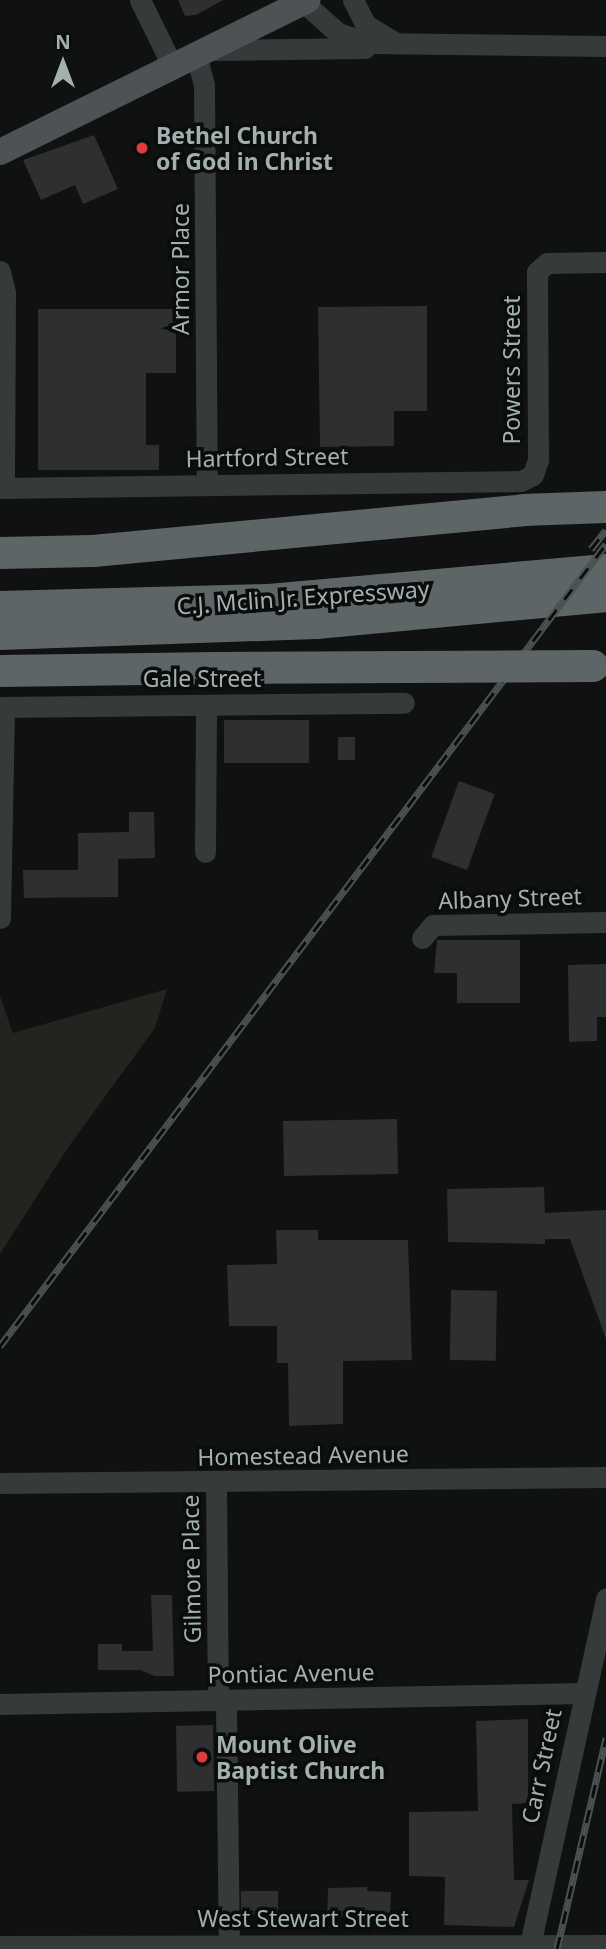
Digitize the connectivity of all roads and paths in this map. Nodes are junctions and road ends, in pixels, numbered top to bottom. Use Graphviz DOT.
graph roads {
  1 [pos="140,0"];
  2 [pos="353,0"];
  3 [pos="305,1"];
  4 [pos="415,45"];
  5 [pos="606,46"];
  6 [pos="193,57"];
  7 [pos="0,152"];
  8 [pos="606,262"];
  9 [pos="0,271"];
  10 [pos="533,475"];
  11 [pos="207,484"];
  12 [pos="2,488"];
  13 [pos="606,489"];
  14 [pos="606,507"];
  15 [pos="523,510"];
  16 [pos="93,551"];
  17 [pos="0,553"];
  18 [pos="0,566"];
  19 [pos="606,570"];
  20 [pos="606,596"];
  21 [pos="0,607"];
  22 [pos="0,634"];
  23 [pos="602,666"];
  24 [pos="4,672"];
  25 [pos="404,703"];
  26 [pos="206,705"];
  27 [pos="2,707"];
  28 [pos="205,852"];
  29 [pos="0,918"];
  30 [pos="606,922"];
  31 [pos="422,938"];
  32 [pos="606,1478"];
  33 [pos="216,1482"];
  34 [pos="0,1483"];
  35 [pos="606,1598"];
  36 [pos="583,1693"];
  37 [pos="218,1700"];
  38 [pos="0,1703"];
  39 [pos="229,1945"];
  40 [pos="530,1945"];
  41 [pos="606,1945"];
  42 [pos="0,1946"];
  43 [pos="353,1946"];
  44 [pos="122,1947"];
  1 -- 6 [label="street, Armor Place"];
  2 -- 4 [label="street"];
  3 -- 4 [label="street"];
  3 -- 6 [label="main road"];
  4 -- 5 [label="street"];
  4 -- 6 [label="street"];
  6 -- 7 [label="main road"];
  6 -- 11 [label="street, Armor Place"];
  8 -- 10 [label="street, Powers Street"];
  9 -- 12 [label="street"];
  10 -- 11 [label="street, Hartford Street"];
  11 -- 12 [label="street, Hartford Street"];
  13 -- 15 [label="highway"];
  14 -- 15 [label="highway"];
  15 -- 16 [label="highway"];
  16 -- 17 [label="highway"];
  16 -- 18 [label="highway"];
  19 -- 21 [label="highway, C.J. Mclin Jr. Expressway"];
  20 -- 22 [label="highway, C.J. Mclin Jr. Expressway"];
  23 -- 24 [label="highway, bridge"];
  25 -- 26 [label="street, Gale Street"];
  26 -- 27 [label="street, Gale Street"];
  26 -- 28 [label="street"];
  27 -- 29 [label="street"];
  30 -- 31 [label="street, Albany Street"];
  32 -- 33 [label="street, Homestead Avenue"];
  33 -- 34 [label="street, Homestead Avenue"];
  33 -- 37 [label="street, Gilmore Place"];
  35 -- 36 [label="street, Carr Street"];
  36 -- 37 [label="street, Pontiac Avenue"];
  36 -- 40 [label="street, Carr Street"];
  37 -- 38 [label="street, Pontiac Avenue"];
  37 -- 39 [label="street, Gilmore Place"];
  39 -- 43 [label="street, West Stewart Street"];
  39 -- 44 [label="street, West Stewart Street"];
  40 -- 41 [label="street, West Stewart Street"];
  40 -- 43 [label="street, West Stewart Street"];
  42 -- 44 [label="street, West Stewart Street"];
}
